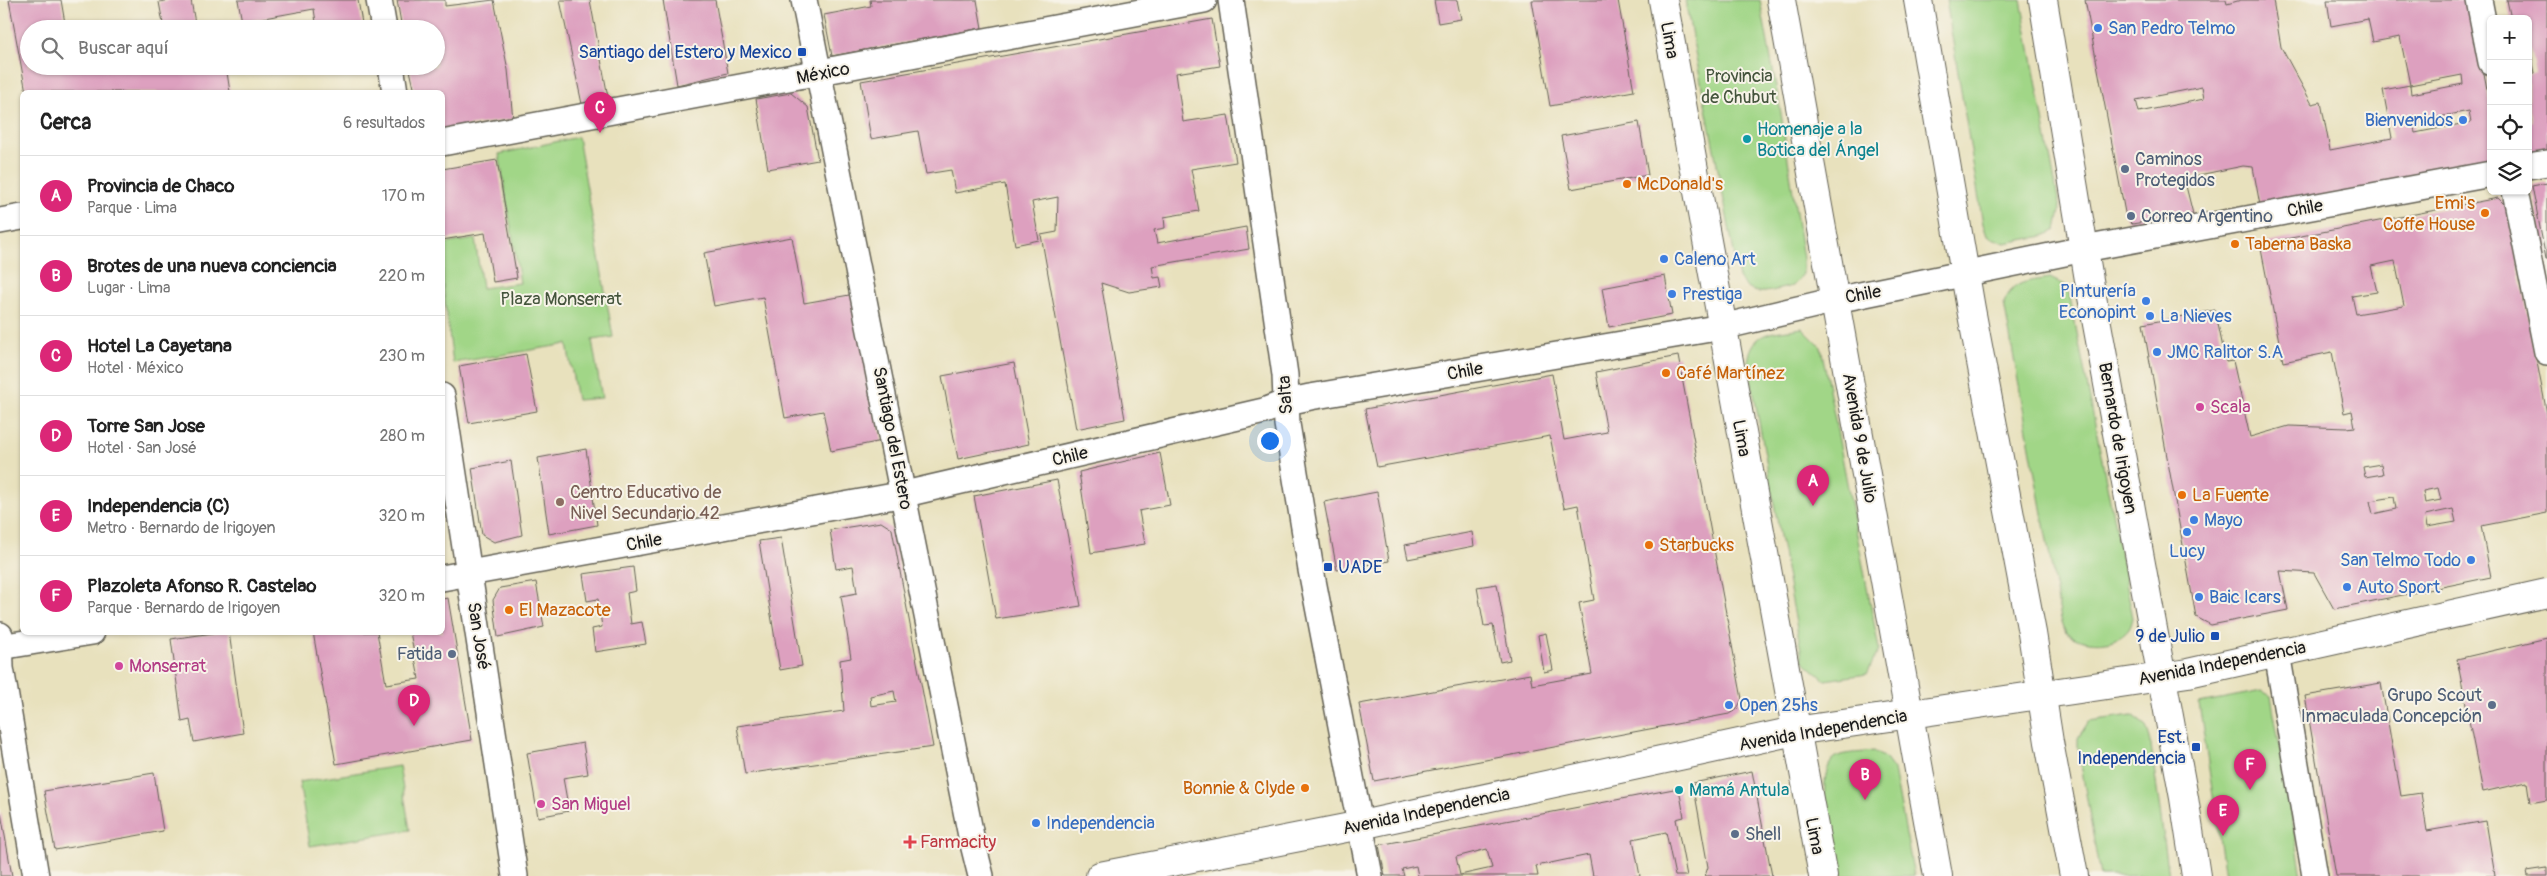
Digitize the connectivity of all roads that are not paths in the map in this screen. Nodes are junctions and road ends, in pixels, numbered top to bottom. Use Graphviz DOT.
graph roads {
  1 [pos="379,0"];
  2 [pos="804,0"];
  3 [pos="1204,0"];
  4 [pos="1231,0"];
  5 [pos="1663,0"];
  6 [pos="1781,0"];
  7 [pos="1918,0"];
  8 [pos="2043,0"];
  9 [pos="2479,0"];
  10 [pos="382,20"];
  11 [pos="2491,60"];
  12 [pos="820,74"];
  13 [pos="392,75"];
  14 [pos="395,90"];
  15 [pos="445,142"];
  16 [pos="2547,163"];
  17 [pos="2532,165"];
  18 [pos="2487,175"];
  19 [pos="2516,195"];
  20 [pos="20,217"];
  21 [pos="0,221"];
  22 [pos="2084,249"];
  23 [pos="1965,275"];
  24 [pos="1836,300"];
  25 [pos="1722,327"];
  26 [pos="2547,352"];
  27 [pos="1286,402"];
  28 [pos="445,416"];
  29 [pos="905,494"];
  30 [pos="469,574"];
  31 [pos="445,578"];
  32 [pos="2547,593"];
  33 [pos="0,635"];
  34 [pos="74,635"];
  35 [pos="0,647"];
  36 [pos="2277,653"];
  37 [pos="2162,677"];
  38 [pos="2042,694"];
  39 [pos="1910,715"];
  40 [pos="1795,732"];
  41 [pos="1361,825"];
  42 [pos="36,876"];
  43 [pos="515,876"];
  44 [pos="981,876"];
  45 [pos="1100,876"];
  46 [pos="1370,876"];
  47 [pos="1823,876"];
  48 [pos="1938,876"];
  49 [pos="2074,876"];
  50 [pos="2196,876"];
  51 [pos="2315,876"];
  1 -- 10 [label="street"];
  2 -- 12 [label="street, Santiago del Estero"];
  3 -- 12 [label="street, México"];
  4 -- 27 [label="street, Salta"];
  5 -- 25 [label="main road, Lima"];
  6 -- 24 [label="main road, Avenida 9 de Julio"];
  7 -- 23 [label="main road"];
  8 -- 22 [label="main road, Bernardo de Irigoyen"];
  9 -- 11 [label="street"];
  12 -- 15 [label="street, México"];
  12 -- 29 [label="street, Santiago del Estero"];
  13 -- 14 [label="street"];
  16 -- 17 [label="street"];
  18 -- 22 [label="street, Chile"];
  19 -- 26 [label="street"];
  20 -- 21 [label="street"];
  22 -- 23 [label="street, Chile"];
  22 -- 37 [label="main road, Bernardo de Irigoyen"];
  23 -- 24 [label="street, Chile"];
  23 -- 38 [label="main road"];
  24 -- 25 [label="street, Chile"];
  24 -- 39 [label="main road, Avenida 9 de Julio"];
  25 -- 27 [label="street, Chile"];
  25 -- 40 [label="main road, Lima"];
  27 -- 29 [label="street, Chile"];
  27 -- 41 [label="street, Salta"];
  28 -- 30 [label="street, San José"];
  29 -- 30 [label="street, Chile"];
  29 -- 44 [label="street, Santiago del Estero"];
  30 -- 31 [label="street, Chile"];
  30 -- 43 [label="street, San José"];
  32 -- 36 [label="main road, Avenida Independencia"];
  33 -- 35 [label="street"];
  34 -- 35 [label="street"];
  35 -- 42 [label="street"];
  36 -- 37 [label="main road, Avenida Independencia"];
  36 -- 51 [label="street"];
  37 -- 38 [label="main road, Avenida Independencia"];
  37 -- 50 [label="main road, Bernardo de Irigoyen"];
  38 -- 39 [label="main road, Avenida Independencia"];
  38 -- 49 [label="main road"];
  39 -- 40 [label="main road, Avenida Independencia"];
  39 -- 48 [label="main road, Avenida 9 de Julio"];
  40 -- 41 [label="main road, Avenida Independencia"];
  40 -- 47 [label="main road, Lima"];
  41 -- 45 [label="main road, Avenida Independencia"];
  41 -- 46 [label="street, Salta"];
}
